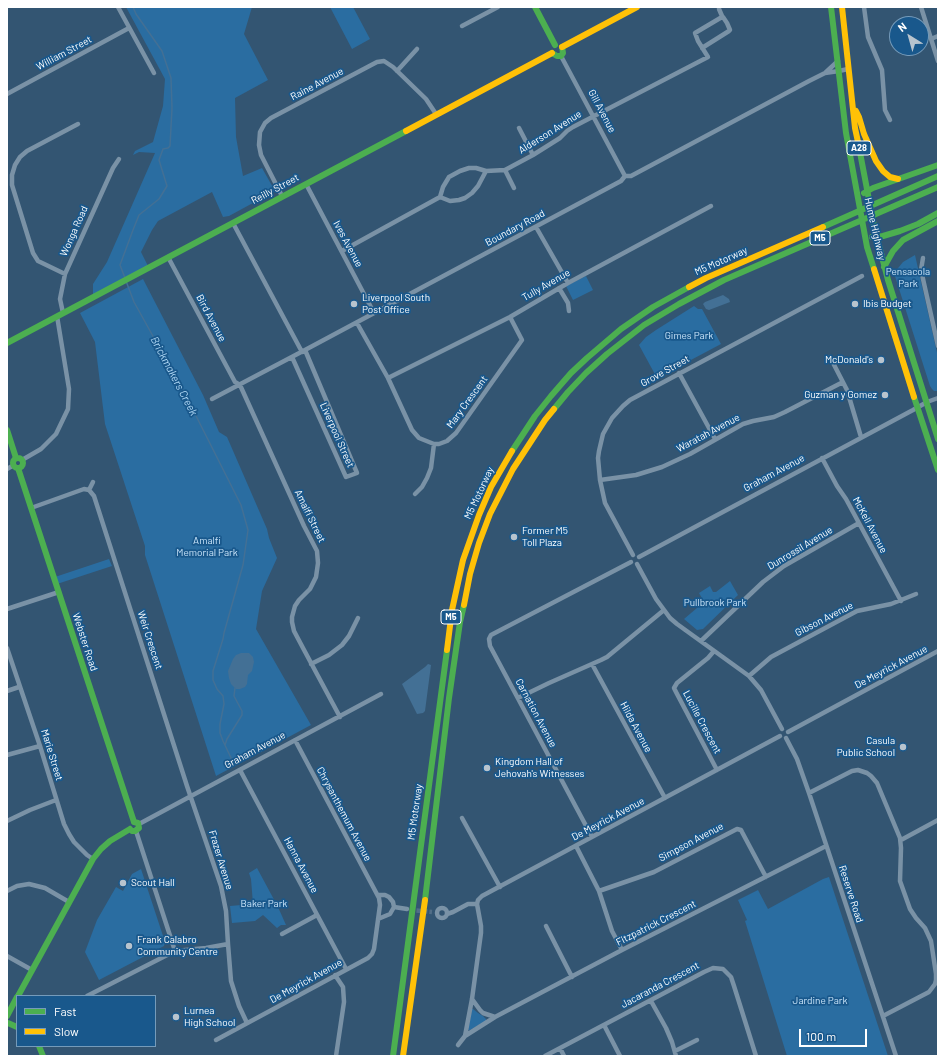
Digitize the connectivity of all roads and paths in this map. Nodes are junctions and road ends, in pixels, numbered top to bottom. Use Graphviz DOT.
graph roads {
  1 [pos="118,7"];
  2 [pos="498,7"];
  3 [pos="535,7"];
  4 [pos="637,7"];
  5 [pos="831,7"];
  6 [pos="842,7"];
  7 [pos="864,7"];
  8 [pos="921,7"];
  9 [pos="719,10"];
  10 [pos="723,17"];
  11 [pos="462,26"];
  12 [pos="129,28"];
  13 [pos="938,36"];
  14 [pos="932,39"];
  15 [pos="555,45"];
  16 [pos="562,47"];
  17 [pos="702,48"];
  18 [pos="417,49"];
  19 [pos="552,53"];
  20 [pos="561,56"];
  21 [pos="838,61"];
  22 [pos="938,61"];
  23 [pos="848,68"];
  24 [pos="397,71"];
  25 [pos="839,71"];
  26 [pos="154,73"];
  27 [pos="825,73"];
  28 [pos="7,94"];
  29 [pos="853,105"];
  30 [pos="436,114"];
  31 [pos="593,116"];
  32 [pos="890,120"];
  33 [pos="78,124"];
  34 [pos="519,128"];
  35 [pos="533,155"];
  36 [pos="119,159"];
  37 [pos="938,165"];
  38 [pos="505,170"];
  39 [pos="486,171"];
  40 [pos="625,176"];
  41 [pos="938,176"];
  42 [pos="898,179"];
  43 [pos="306,184"];
  44 [pos="938,186"];
  45 [pos="514,188"];
  46 [pos="867,191"];
  47 [pos="282,196"];
  48 [pos="440,197"];
  49 [pos="860,202"];
  50 [pos="712,206"];
  51 [pos="938,213"];
  52 [pos="938,221"];
  53 [pos="233,223"];
  54 [pos="536,227"];
  55 [pos="864,232"];
  56 [pos="877,237"];
  57 [pos="342,251"];
  58 [pos="168,257"];
  59 [pos="923,258"];
  60 [pos="884,268"];
  61 [pos="65,274"];
  62 [pos="862,276"];
  63 [pos="568,283"];
  64 [pos="559,288"];
  65 [pos="569,311"];
  66 [pos="374,313"];
  67 [pos="60,315"];
  68 [pos="510,317"];
  69 [pos="357,323"];
  70 [pos="7,343"];
  71 [pos="938,346"];
  72 [pos="304,351"];
  73 [pos="292,357"];
  74 [pos="830,357"];
  75 [pos="679,373"];
  76 [pos="388,378"];
  77 [pos="843,382"];
  78 [pos="240,385"];
  79 [pos="938,398"];
  80 [pos="212,399"];
  81 [pos="927,402"];
  82 [pos="918,407"];
  83 [pos="7,430"];
  84 [pos="861,437"];
  85 [pos="938,439"];
  86 [pos="715,440"];
  87 [pos="434,444"];
  88 [pos="822,458"];
  89 [pos="19,459"];
  90 [pos="16,466"];
  91 [pos="7,469"];
  92 [pos="938,470"];
  93 [pos="600,480"];
  94 [pos="93,482"];
  95 [pos="89,490"];
  96 [pos="415,494"];
  97 [pos="31,508"];
  98 [pos="859,523"];
  99 [pos="633,555"];
  100 [pos="639,557"];
  101 [pos="630,562"];
  102 [pos="637,564"];
  103 [pos="59,592"];
  104 [pos="916,594"];
  105 [pos="901,601"];
  106 [pos="7,609"];
  107 [pos="664,610"];
  108 [pos="358,618"];
  109 [pos="700,641"];
  110 [pos="7,648"];
  111 [pos="714,651"];
  112 [pos="938,651"];
  113 [pos="311,664"];
  114 [pos="592,664"];
  115 [pos="749,676"];
  116 [pos="20,687"];
  117 [pos="7,691"];
  118 [pos="381,694"];
  119 [pos="518,698"];
  120 [pos="340,717"];
  121 [pos="782,729"];
  122 [pos="788,732"];
  123 [pos="780,736"];
  124 [pos="786,738"];
  125 [pos="295,740"];
  126 [pos="40,746"];
  127 [pos="7,755"];
  128 [pos="240,770"];
  129 [pos="718,770"];
  130 [pos="809,793"];
  131 [pos="191,796"];
  132 [pos="665,798"];
  133 [pos="56,800"];
  134 [pos="462,818"];
  135 [pos="938,820"];
  136 [pos="7,821"];
  137 [pos="136,823"];
  138 [pos="133,830"];
  139 [pos="592,837"];
  140 [pos="901,840"];
  141 [pos="576,846"];
  142 [pos="826,846"];
  143 [pos="93,859"];
  144 [pos="766,877"];
  145 [pos="500,887"];
  146 [pos="7,891"];
  147 [pos="599,891"];
  148 [pos="378,896"];
  149 [pos="69,902"];
  150 [pos="476,904"];
  151 [pos="380,905"];
  152 [pos="394,907"];
  153 [pos="407,909"];
  154 [pos="434,912"];
  155 [pos="317,915"];
  156 [pos="378,919"];
  157 [pos="546,926"];
  158 [pos="282,934"];
  159 [pos="228,944"];
  160 [pos="622,950"];
  161 [pos="175,951"];
  162 [pos="7,956"];
  163 [pos="346,969"];
  164 [pos="32,970"];
  165 [pos="336,975"];
  166 [pos="572,976"];
  167 [pos="18,995"];
  168 [pos="89,995"];
  169 [pos="16,999"];
  170 [pos="472,999"];
  171 [pos="651,1001"];
  172 [pos="883,1016"];
  173 [pos="495,1017"];
  174 [pos="7,1020"];
  175 [pos="247,1023"];
  176 [pos="604,1025"];
  177 [pos="16,1026"];
  178 [pos="465,1036"];
  179 [pos="216,1040"];
  180 [pos="697,1040"];
  181 [pos="458,1045"];
  182 [pos="560,1048"];
  183 [pos="675,1054"];
  184 [pos="336,1056"];
  185 [pos="394,1056"];
  186 [pos="403,1056"];
  187 [pos="545,1056"];
  188 [pos="564,1056"];
  189 [pos="620,1056"];
  190 [pos="756,1056"];
  191 [pos="896,1056"];
  1 -- 12 [label="street"];
  2 -- 11 [label="street"];
  3 -- 15 [label="main road"];
  4 -- 16 [label="main road"];
  5 -- 21 [label="main road, Hume Highway / A28"];
  6 -- 23 [label="main road, Hume Highway / A28"];
  7 -- 32 [label="street"];
  8 -- 14 [label="street"];
  9 -- 10 [label="street"];
  10 -- 17 [label="street"];
  10 -- 17 [label="street"];
  12 -- 26 [label="street"];
  12 -- 28 [label="street, William Street"];
  13 -- 14 [label="street"];
  14 -- 22 [label="street"];
  15 -- 16 [label="main road"];
  15 -- 19 [label="main road"];
  16 -- 20 [label="main road"];
  17 -- 31 [label="street, Alderson Avenue"];
  18 -- 24 [label="street"];
  19 -- 20 [label="main road"];
  19 -- 30 [label="main road, Reilly Street"];
  20 -- 31 [label="street, Gill Avenue"];
  21 -- 25 [label="main road, Hume Highway / A28"];
  21 -- 27 [label="street, Boundary Road"];
  23 -- 25 [label="street, Boundary Road"];
  23 -- 29 [label="main road, Hume Highway / A28"];
  24 -- 30 [label="street, Raine Avenue"];
  24 -- 47 [label="street, Raine Avenue"];
  25 -- 27 [label="street, Boundary Road"];
  25 -- 49 [label="main road, Hume Highway / A28"];
  27 -- 40 [label="street, Boundary Road"];
  29 -- 42 [label="main road"];
  29 -- 46 [label="main road, Hume Highway / A28"];
  30 -- 43 [label="main road, Reilly Street"];
  31 -- 35 [label="street, Alderson Avenue"];
  31 -- 40 [label="street, Gill Avenue"];
  33 -- 61 [label="street"];
  34 -- 35 [label="street"];
  35 -- 38 [label="street, Alderson Avenue"];
  36 -- 61 [label="street, Wonga Road"];
  37 -- 42 [label="main road"];
  38 -- 39 [label="street, Alderson Avenue"];
  38 -- 45 [label="street"];
  39 -- 48 [label="street"];
  39 -- 48 [label="street, Alderson Avenue"];
  40 -- 54 [label="street, Boundary Road"];
  41 -- 185 [label="main road, M5 Motorway / M5"];
  42 -- 46 [label="main road"];
  43 -- 47 [label="main road, Reilly Street"];
  43 -- 57 [label="street, Ives Avenue"];
  44 -- 186 [label="main road, M5 Motorway / M5"];
  46 -- 49 [label="main road"];
  46 -- 56 [label="main road, Hume Highway / A28"];
  47 -- 53 [label="main road, Reilly Street"];
  48 -- 57 [label="street"];
  49 -- 55 [label="main road, Hume Highway"];
  50 -- 63 [label="street, Tully Avenue"];
  51 -- 56 [label="main road"];
  52 -- 60 [label="main road"];
  53 -- 58 [label="main road, Reilly Street"];
  53 -- 72 [label="street, Liverpool Street"];
  54 -- 63 [label="street"];
  54 -- 66 [label="street, Boundary Road"];
  55 -- 56 [label="main road"];
  55 -- 82 [label="main road, Hume Highway"];
  56 -- 60 [label="main road, Hume Highway / A28"];
  57 -- 66 [label="street, Ives Avenue"];
  58 -- 67 [label="main road, Reilly Street"];
  58 -- 78 [label="street, Bird Avenue"];
  59 -- 71 [label="street"];
  60 -- 81 [label="main road, Hume Highway / A28"];
  61 -- 67 [label="street, Wonga Road"];
  62 -- 75 [label="street, Grove Street"];
  63 -- 64 [label="street, Tully Avenue"];
  64 -- 65 [label="street"];
  64 -- 68 [label="street, Tully Avenue"];
  66 -- 69 [label="street, Boundary Road"];
  67 -- 70 [label="main road, Reilly Street"];
  67 -- 89 [label="street, Wonga Road"];
  68 -- 76 [label="street, Tully Avenue"];
  68 -- 87 [label="street, Mary Crescent"];
  69 -- 72 [label="street, Boundary Road"];
  69 -- 76 [label="street"];
  72 -- 73 [label="street, Boundary Road"];
  72 -- 73 [label="street, Liverpool Street"];
  73 -- 78 [label="street, Boundary Road"];
  74 -- 77 [label="street"];
  75 -- 86 [label="street"];
  75 -- 93 [label="street, Grove Street"];
  76 -- 87 [label="street"];
  77 -- 84 [label="street"];
  77 -- 86 [label="street, Waratah Avenue"];
  78 -- 80 [label="street, Boundary Road"];
  78 -- 113 [label="street, Amalfi Street"];
  79 -- 81 [label="street, Graham Avenue"];
  81 -- 82 [label="street, Graham Avenue"];
  81 -- 85 [label="main road, Hume Highway / A28"];
  82 -- 84 [label="street, Graham Avenue"];
  82 -- 92 [label="main road, Hume Highway"];
  83 -- 89 [label="main road"];
  84 -- 88 [label="street, Graham Avenue"];
  86 -- 93 [label="street, Waratah Avenue"];
  87 -- 96 [label="street"];
  88 -- 98 [label="street, McKell Avenue"];
  88 -- 100 [label="street, Graham Avenue"];
  89 -- 90 [label="main road"];
  90 -- 91 [label="street"];
  90 -- 97 [label="main road, Webster Road"];
  93 -- 99 [label="street, Grove Street"];
  94 -- 95 [label="street"];
  95 -- 97 [label="street"];
  95 -- 131 [label="street, Weir Crescent"];
  97 -- 103 [label="main road, Webster Road"];
  98 -- 105 [label="street, McKell Avenue"];
  98 -- 109 [label="street, Dunrossil Avenue"];
  99 -- 100 [label="street"];
  99 -- 101 [label="street"];
  100 -- 102 [label="street"];
  101 -- 102 [label="street"];
  101 -- 119 [label="street, Carnation Avenue"];
  102 -- 107 [label="street"];
  103 -- 106 [label="street"];
  103 -- 137 [label="main road, Webster Road"];
  104 -- 105 [label="street, Gibson Avenue"];
  105 -- 115 [label="street, Gibson Avenue"];
  107 -- 109 [label="street"];
  107 -- 114 [label="street"];
  108 -- 113 [label="street"];
  109 -- 111 [label="street"];
  110 -- 116 [label="street, Marie Street"];
  111 -- 115 [label="street"];
  111 -- 129 [label="street, Lucille Crescent"];
  112 -- 122 [label="street, De Meyrick Avenue"];
  113 -- 120 [label="street, Amalfi Street"];
  114 -- 119 [label="street"];
  114 -- 132 [label="street, Hilda Avenue"];
  115 -- 121 [label="street"];
  116 -- 117 [label="street"];
  116 -- 126 [label="street, Marie Street"];
  118 -- 120 [label="street, Graham Avenue"];
  119 -- 139 [label="street, Carnation Avenue"];
  120 -- 125 [label="street, Graham Avenue"];
  121 -- 122 [label="street"];
  121 -- 123 [label="street"];
  122 -- 124 [label="street"];
  123 -- 124 [label="street"];
  123 -- 129 [label="street, De Meyrick Avenue"];
  124 -- 130 [label="street, Reserve Road"];
  125 -- 128 [label="street, Graham Avenue"];
  125 -- 148 [label="street, Chrysanthemum Avenue"];
  126 -- 127 [label="street"];
  126 -- 133 [label="street, Marie Street"];
  128 -- 131 [label="street, Graham Avenue"];
  128 -- 155 [label="street, Hanna Avenue"];
  129 -- 132 [label="street, De Meyrick Avenue"];
  130 -- 140 [label="street"];
  130 -- 142 [label="street, Reserve Road"];
  131 -- 137 [label="street, Graham Avenue"];
  131 -- 159 [label="street, Frazer Avenue"];
  132 -- 139 [label="street, De Meyrick Avenue"];
  133 -- 136 [label="street"];
  133 -- 143 [label="street, Marie Street"];
  134 -- 145 [label="street"];
  135 -- 140 [label="street"];
  137 -- 138 [label="main road"];
  138 -- 143 [label="main road"];
  138 -- 161 [label="street"];
  139 -- 141 [label="street, De Meyrick Avenue"];
  140 -- 172 [label="street"];
  141 -- 145 [label="street, De Meyrick Avenue"];
  141 -- 147 [label="street"];
  142 -- 144 [label="street, Fitzpatrick Crescent"];
  142 -- 172 [label="street, Reserve Road"];
  143 -- 149 [label="main road"];
  144 -- 147 [label="street, Simpson Avenue"];
  144 -- 160 [label="street, Fitzpatrick Crescent"];
  145 -- 150 [label="street, De Meyrick Avenue"];
  146 -- 149 [label="street"];
  147 -- 160 [label="street"];
  148 -- 151 [label="street, Chrysanthemum Avenue"];
  148 -- 152 [label="street"];
  149 -- 164 [label="main road"];
  150 -- 154 [label="street, De Meyrick Avenue"];
  150 -- 170 [label="street, Fitzpatrick Crescent"];
  151 -- 156 [label="street, De Meyrick Avenue"];
  152 -- 153 [label="street"];
  152 -- 156 [label="street"];
  155 -- 158 [label="street"];
  155 -- 163 [label="street, Hanna Avenue"];
  156 -- 163 [label="street, De Meyrick Avenue"];
  157 -- 166 [label="street"];
  159 -- 161 [label="street"];
  159 -- 175 [label="street, Frazer Avenue"];
  160 -- 166 [label="street, Fitzpatrick Crescent"];
  161 -- 168 [label="street"];
  162 -- 164 [label="street"];
  163 -- 165 [label="street, De Meyrick Avenue"];
  164 -- 167 [label="main road"];
  165 -- 175 [label="street, De Meyrick Avenue"];
  165 -- 184 [label="street"];
  166 -- 173 [label="street, Fitzpatrick Crescent"];
  169 -- 174 [label="main road"];
  170 -- 173 [label="street"];
  170 -- 178 [label="street, Fitzpatrick Crescent"];
  171 -- 176 [label="street, Jacaranda Crescent"];
  171 -- 183 [label="street"];
  171 -- 190 [label="street, Jacaranda Crescent"];
  172 -- 191 [label="street, Reserve Road"];
  173 -- 178 [label="street, Fitzpatrick Crescent"];
  174 -- 177 [label="main road"];
  175 -- 179 [label="street, De Meyrick Avenue"];
  176 -- 182 [label="street, Jacaranda Crescent"];
  176 -- 189 [label="street"];
  178 -- 181 [label="street, Fitzpatrick Crescent"];
  180 -- 183 [label="street"];
  182 -- 187 [label="street, Jacaranda Crescent"];
  182 -- 188 [label="street"];
}
